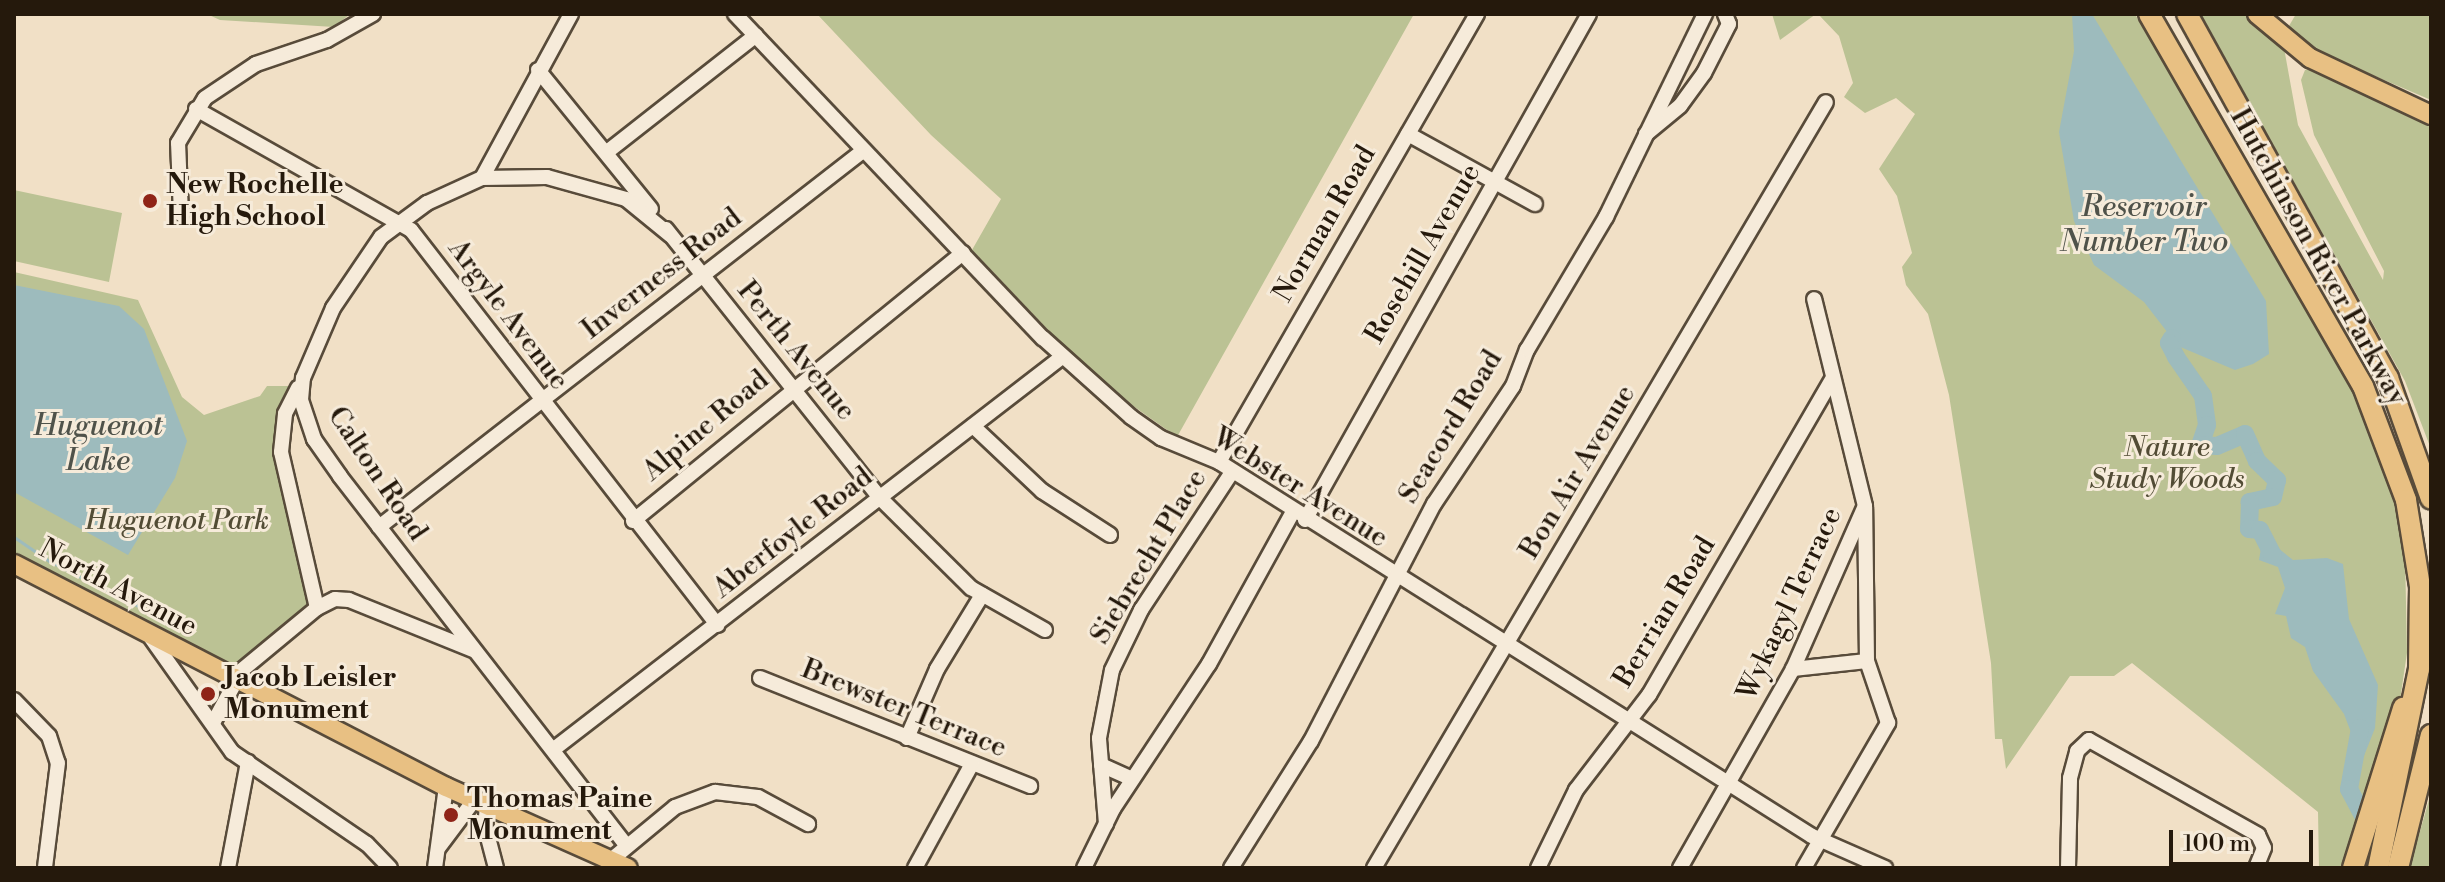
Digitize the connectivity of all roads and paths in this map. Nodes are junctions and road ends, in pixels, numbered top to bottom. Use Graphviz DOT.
graph roads {
  1 [pos="373,14"];
  2 [pos="571,14"];
  3 [pos="735,14"];
  4 [pos="1477,14"];
  5 [pos="1589,14"];
  6 [pos="1705,14"];
  7 [pos="1725,14"];
  8 [pos="2149,14"];
  9 [pos="2187,14"];
  10 [pos="2257,14"];
  11 [pos="756,35"];
  12 [pos="538,70"];
  13 [pos="1826,102"];
  14 [pos="196,109"];
  15 [pos="2431,115"];
  16 [pos="1408,134"];
  17 [pos="1643,137"];
  18 [pos="864,150"];
  19 [pos="607,152"];
  20 [pos="482,178"];
  21 [pos="1494,181"];
  22 [pos="1535,204"];
  23 [pos="181,214"];
  24 [pos="400,220"];
  25 [pos="670,235"];
  26 [pos="963,253"];
  27 [pos="702,275"];
  28 [pos="1814,299"];
  29 [pos="1062,357"];
  30 [pos="303,378"];
  31 [pos="1833,378"];
  32 [pos="791,388"];
  33 [pos="542,401"];
  34 [pos="973,426"];
  35 [pos="1219,462"];
  36 [pos="1232,472"];
  37 [pos="880,498"];
  38 [pos="2431,499"];
  39 [pos="1865,506"];
  40 [pos="1299,516"];
  41 [pos="633,521"];
  42 [pos="379,527"];
  43 [pos="1110,535"];
  44 [pos="14,564"];
  45 [pos="1397,578"];
  46 [pos="982,595"];
  47 [pos="317,608"];
  48 [pos="717,625"];
  49 [pos="1045,630"];
  50 [pos="151,638"];
  51 [pos="1505,645"];
  52 [pos="473,650"];
  53 [pos="2421,652"];
  54 [pos="1867,661"];
  55 [pos="1793,669"];
  56 [pos="760,678"];
  57 [pos="235,680"];
  58 [pos="15,702"];
  59 [pos="1628,720"];
  60 [pos="213,723"];
  61 [pos="2431,735"];
  62 [pos="907,738"];
  63 [pos="554,749"];
  64 [pos="248,762"];
  65 [pos="972,764"];
  66 [pos="1101,765"];
  67 [pos="1132,779"];
  68 [pos="1729,782"];
  69 [pos="1030,786"];
  70 [pos="446,787"];
  71 [pos="481,802"];
  72 [pos="808,824"];
  73 [pos="1106,825"];
  74 [pos="1820,840"];
  75 [pos="626,845"];
  76 [pos="439,847"];
  77 [pos="620,864"];
  78 [pos="2385,867"];
  79 [pos="45,868"];
  80 [pos="228,868"];
  81 [pos="390,868"];
  82 [pos="435,868"];
  83 [pos="496,868"];
  84 [pos="915,868"];
  85 [pos="1084,868"];
  86 [pos="1231,868"];
  87 [pos="1374,868"];
  88 [pos="1538,868"];
  89 [pos="1680,868"];
  90 [pos="1804,868"];
  91 [pos="1885,868"];
  92 [pos="2068,868"];
  93 [pos="2256,868"];
  94 [pos="2353,868"];
  1 -- 14 [label="street"];
  2 -- 12 [label="street"];
  3 -- 11 [label="street, Webster Avenue"];
  4 -- 16 [label="street, Norman Road"];
  5 -- 21 [label="street, Rosehill Avenue"];
  6 -- 17 [label="street, Seacord Road"];
  7 -- 17 [label="street, Seacord Road"];
  8 -- 53 [label="highway, Hutchinson River Parkway"];
  9 -- 38 [label="highway, Hutchinson River Parkway"];
  10 -- 15 [label="main road"];
  11 -- 18 [label="street, Webster Avenue"];
  11 -- 19 [label="street"];
  12 -- 19 [label="street, Perth Avenue"];
  12 -- 20 [label="street"];
  13 -- 51 [label="street, Bon Air Avenue"];
  14 -- 23 [label="street"];
  14 -- 24 [label="street, Argyle Avenue"];
  16 -- 21 [label="street"];
  16 -- 35 [label="street, Norman Road"];
  17 -- 45 [label="street, Seacord Road"];
  18 -- 26 [label="street, Webster Avenue"];
  18 -- 27 [label="street, Inverness Road"];
  19 -- 25 [label="street, Perth Avenue"];
  20 -- 24 [label="street, Calton Road"];
  20 -- 25 [label="street, Calton Road"];
  21 -- 22 [label="street"];
  21 -- 40 [label="street, Rosehill Avenue"];
  24 -- 30 [label="street, Calton Road"];
  24 -- 33 [label="street, Argyle Avenue"];
  25 -- 27 [label="street, Perth Avenue"];
  26 -- 29 [label="street, Webster Avenue"];
  26 -- 32 [label="street, Alpine Road"];
  27 -- 32 [label="street, Perth Avenue"];
  27 -- 33 [label="street, Inverness Road"];
  28 -- 31 [label="street, Wykagyl Terrace"];
  29 -- 34 [label="street, Aberfoyle Road"];
  29 -- 35 [label="street, Webster Avenue"];
  30 -- 42 [label="street, Calton Road"];
  30 -- 47 [label="street"];
  31 -- 39 [label="street, Wykagyl Terrace"];
  31 -- 59 [label="street, Berrian Road"];
  32 -- 37 [label="street, Perth Avenue"];
  32 -- 41 [label="street, Alpine Road"];
  33 -- 41 [label="street, Argyle Avenue"];
  33 -- 42 [label="street, Inverness Road"];
  34 -- 37 [label="street, Aberfoyle Road"];
  34 -- 43 [label="street"];
  35 -- 36 [label="street, Webster Avenue"];
  36 -- 40 [label="street, Webster Avenue"];
  36 -- 66 [label="street, Siebrecht Place"];
  37 -- 46 [label="street, Perth Avenue"];
  37 -- 48 [label="street, Aberfoyle Road"];
  39 -- 54 [label="street"];
  39 -- 55 [label="street, Wykagyl Terrace"];
  40 -- 45 [label="street, Webster Avenue"];
  40 -- 67 [label="street, Rosehill Avenue"];
  41 -- 48 [label="street, Argyle Avenue"];
  42 -- 52 [label="street, Calton Road"];
  44 -- 50 [label="main road, North Avenue"];
  45 -- 51 [label="street, Webster Avenue"];
  45 -- 86 [label="street, Seacord Road"];
  46 -- 49 [label="street, Perth Avenue"];
  46 -- 62 [label="street"];
  47 -- 52 [label="street"];
  47 -- 57 [label="street"];
  48 -- 63 [label="street, Aberfoyle Road"];
  50 -- 57 [label="main road, North Avenue"];
  50 -- 60 [label="street"];
  51 -- 59 [label="street, Webster Avenue"];
  51 -- 87 [label="street, Bon Air Avenue"];
  52 -- 63 [label="street, Calton Road"];
  53 -- 78 [label="highway, Hutchinson River Parkway"];
  53 -- 94 [label="highway"];
  54 -- 55 [label="street"];
  54 -- 74 [label="street"];
  55 -- 68 [label="street, Wykagyl Terrace"];
  56 -- 62 [label="street, Brewster Terrace"];
  57 -- 60 [label="street"];
  57 -- 70 [label="main road, North Avenue"];
  58 -- 79 [label="street"];
  59 -- 68 [label="street, Webster Avenue"];
  59 -- 88 [label="street, Berrian Road"];
  60 -- 64 [label="street"];
  61 -- 78 [label="highway, Hutchinson River Parkway"];
  62 -- 65 [label="street, Brewster Terrace"];
  63 -- 75 [label="street, Calton Road"];
  64 -- 80 [label="street"];
  64 -- 81 [label="street"];
  65 -- 69 [label="street, Brewster Terrace"];
  65 -- 84 [label="street"];
  66 -- 67 [label="street"];
  66 -- 73 [label="street, Siebrecht Place"];
  67 -- 73 [label="street, Rosehill Avenue"];
  68 -- 74 [label="street, Webster Avenue"];
  68 -- 89 [label="street, Wykagyl Terrace"];
  70 -- 71 [label="main road, North Avenue"];
  70 -- 76 [label="street"];
  71 -- 76 [label="street"];
  71 -- 77 [label="main road, North Avenue"];
  71 -- 83 [label="street"];
  72 -- 75 [label="street"];
  73 -- 85 [label="street, Rosehill Avenue"];
  74 -- 90 [label="street"];
  74 -- 91 [label="street, Webster Avenue"];
  75 -- 77 [label="street"];
  76 -- 82 [label="street"];
  92 -- 93 [label="street"];
}
